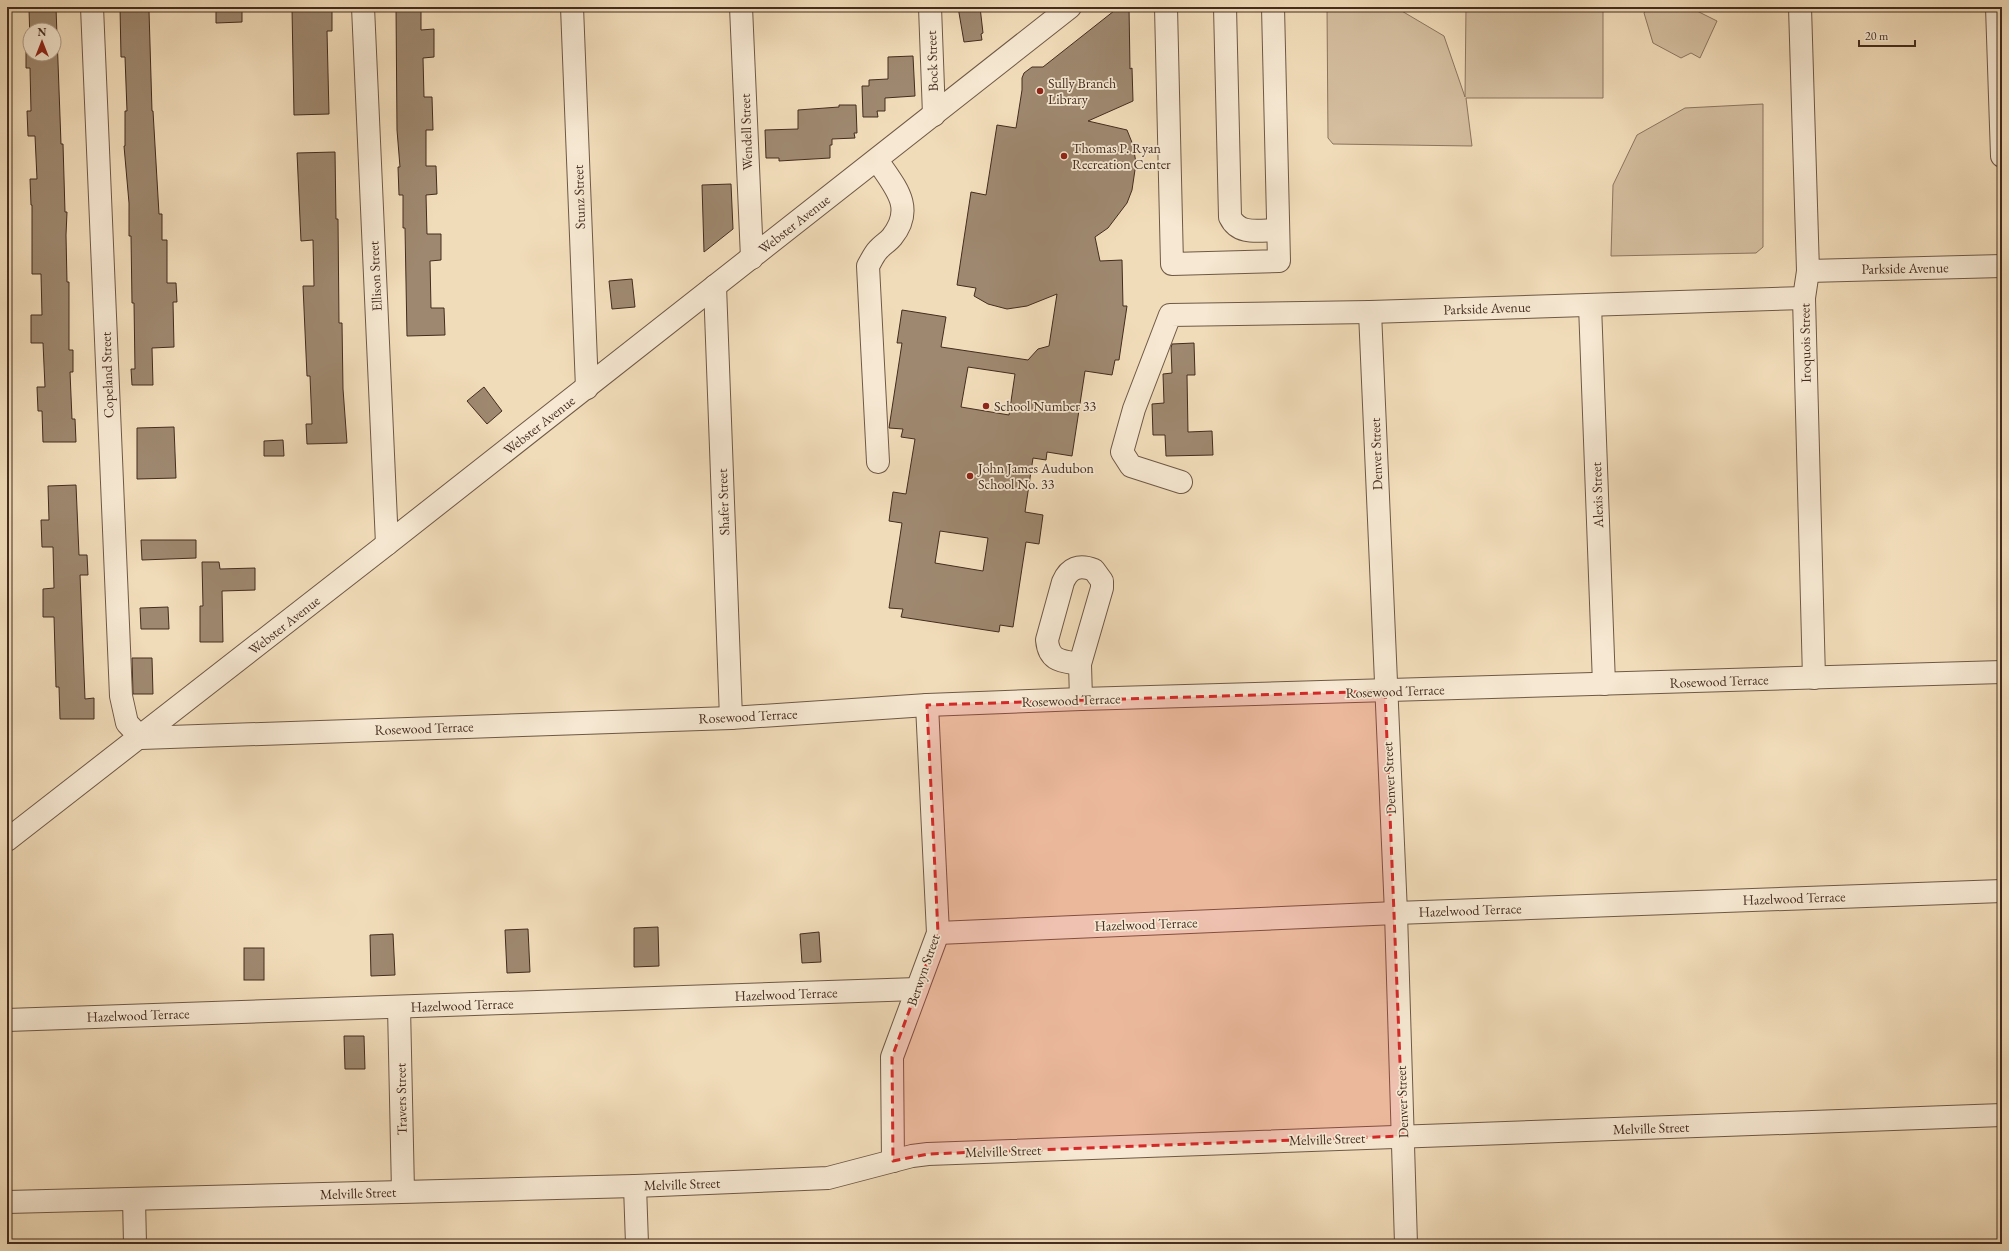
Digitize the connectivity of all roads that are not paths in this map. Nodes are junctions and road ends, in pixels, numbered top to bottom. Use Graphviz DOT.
graph roads {
  1 [pos="92,7"];
  2 [pos="363,7"];
  3 [pos="572,7"];
  4 [pos="741,7"];
  5 [pos="930,7"];
  6 [pos="1070,7"];
  7 [pos="1166,7"];
  8 [pos="1225,7"];
  9 [pos="1273,7"];
  10 [pos="1800,7"];
  11 [pos="1997,7"];
  12 [pos="934,115"];
  13 [pos="2002,156"];
  14 [pos="877,160"];
  15 [pos="1278,230"];
  16 [pos="752,258"];
  17 [pos="2002,266"];
  18 [pos="1808,271"];
  19 [pos="715,286"];
  20 [pos="1804,298"];
  21 [pos="1590,305"];
  22 [pos="1370,312"];
  23 [pos="587,388"];
  24 [pos="878,462"];
  25 [pos="1181,482"];
  26 [pos="387,544"];
  27 [pos="1080,664"];
  28 [pos="2002,672"];
  29 [pos="1814,678"];
  30 [pos="1604,684"];
  31 [pos="1385,691"];
  32 [pos="1080,699"];
  33 [pos="927,705"];
  34 [pos="730,718"];
  35 [pos="141,738"];
  36 [pos="7,840"];
  37 [pos="2002,891"];
  38 [pos="1396,913"];
  39 [pos="938,933"];
  40 [pos="917,989"];
  41 [pos="399,1007"];
  42 [pos="7,1020"];
  43 [pos="2002,1115"];
  44 [pos="1403,1136"];
  45 [pos="893,1161"];
  46 [pos="635,1186"];
  47 [pos="403,1192"];
  48 [pos="134,1199"];
  49 [pos="7,1202"];
  50 [pos="134,1244"];
  51 [pos="637,1244"];
  52 [pos="1406,1244"];
  1 -- 35 [label="street, Copeland Street"];
  2 -- 26 [label="street, Ellison Street"];
  3 -- 23 [label="street, Stunz Street"];
  4 -- 16 [label="street, Wendell Street"];
  5 -- 12 [label="street, Bock Street"];
  6 -- 12 [label="street, Webster Avenue"];
  7 -- 15 [label="street"];
  8 -- 15 [label="street"];
  9 -- 15 [label="street"];
  10 -- 18 [label="street, Iroquois Street"];
  11 -- 13 [label="street"];
  12 -- 14 [label="street, Webster Avenue"];
  14 -- 16 [label="street, Webster Avenue"];
  14 -- 24 [label="street"];
  16 -- 19 [label="street, Webster Avenue"];
  17 -- 18 [label="street, Parkside Avenue"];
  18 -- 20 [label="street, Iroquois Street"];
  19 -- 23 [label="street, Webster Avenue"];
  19 -- 34 [label="street, Shafer Street"];
  20 -- 21 [label="street, Parkside Avenue"];
  20 -- 29 [label="street, Iroquois Street"];
  21 -- 22 [label="street, Parkside Avenue"];
  21 -- 30 [label="street, Alexis Street"];
  22 -- 25 [label="street, Parkside Avenue"];
  22 -- 31 [label="street, Denver Street"];
  23 -- 26 [label="street, Webster Avenue"];
  26 -- 35 [label="street, Webster Avenue"];
  27 -- 32 [label="street"];
  28 -- 29 [label="street, Rosewood Terrace"];
  29 -- 30 [label="street, Rosewood Terrace"];
  30 -- 31 [label="street, Rosewood Terrace"];
  31 -- 32 [label="street, Rosewood Terrace"];
  31 -- 38 [label="street, Denver Street"];
  32 -- 33 [label="street, Rosewood Terrace"];
  33 -- 34 [label="street, Rosewood Terrace"];
  33 -- 39 [label="street, Berwyn Street"];
  34 -- 35 [label="street, Rosewood Terrace"];
  35 -- 36 [label="street, Webster Avenue"];
  37 -- 38 [label="street, Hazelwood Terrace"];
  38 -- 39 [label="street, Hazelwood Terrace"];
  38 -- 44 [label="street, Denver Street"];
  39 -- 40 [label="street, Berwyn Street"];
  40 -- 41 [label="street, Hazelwood Terrace"];
  40 -- 45 [label="street, Berwyn Street"];
  41 -- 42 [label="street, Hazelwood Terrace"];
  41 -- 47 [label="street, Travers Street"];
  43 -- 44 [label="street, Melville Street"];
  44 -- 45 [label="street, Melville Street"];
  44 -- 52 [label="street, Denver Street"];
  45 -- 46 [label="street, Melville Street"];
  46 -- 47 [label="street, Melville Street"];
  46 -- 51 [label="street"];
  47 -- 48 [label="street, Melville Street"];
  48 -- 49 [label="street, Melville Street"];
  48 -- 50 [label="street"];
}
